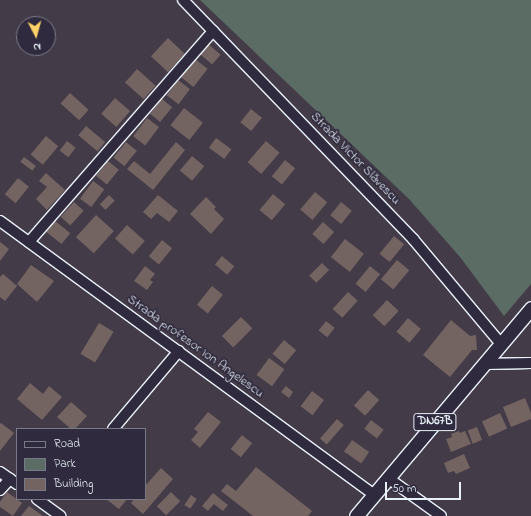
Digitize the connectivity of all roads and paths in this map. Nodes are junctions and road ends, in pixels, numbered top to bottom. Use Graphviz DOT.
graph roads {
  1 [pos="183,0"];
  2 [pos="213,31"];
  3 [pos="0,221"];
  4 [pos="29,242"];
  5 [pos="531,308"];
  6 [pos="501,344"];
  7 [pos="179,351"];
  8 [pos="531,363"];
  9 [pos="485,364"];
  10 [pos="114,428"];
  11 [pos="0,472"];
  12 [pos="388,478"];
  13 [pos="13,482"];
  14 [pos="0,490"];
  15 [pos="375,495"];
  16 [pos="40,500"];
  17 [pos="50,503"];
  18 [pos="57,515"];
  19 [pos="356,516"];
  20 [pos="440,516"];
  1 -- 2 [label="street, Strada Victor Slăvescu"];
  2 -- 4 [label="street"];
  2 -- 6 [label="street, Strada Victor Slăvescu"];
  3 -- 4 [label="street, Strada profesor Ion Angelescu"];
  4 -- 7 [label="street, Strada profesor Ion Angelescu"];
  5 -- 6 [label="main road, DN67B"];
  6 -- 9 [label="main road, DN67B"];
  7 -- 10 [label="street"];
  7 -- 15 [label="street, Strada profesor Ion Angelescu"];
  8 -- 9 [label="street"];
  9 -- 12 [label="main road, DN67B"];
  11 -- 13 [label="street"];
  12 -- 15 [label="main road, DN67B"];
  12 -- 20 [label="street"];
  13 -- 14 [label="street"];
  15 -- 19 [label="main road, DN67B"];
  16 -- 17 [label="street"];
  17 -- 18 [label="street"];
}
